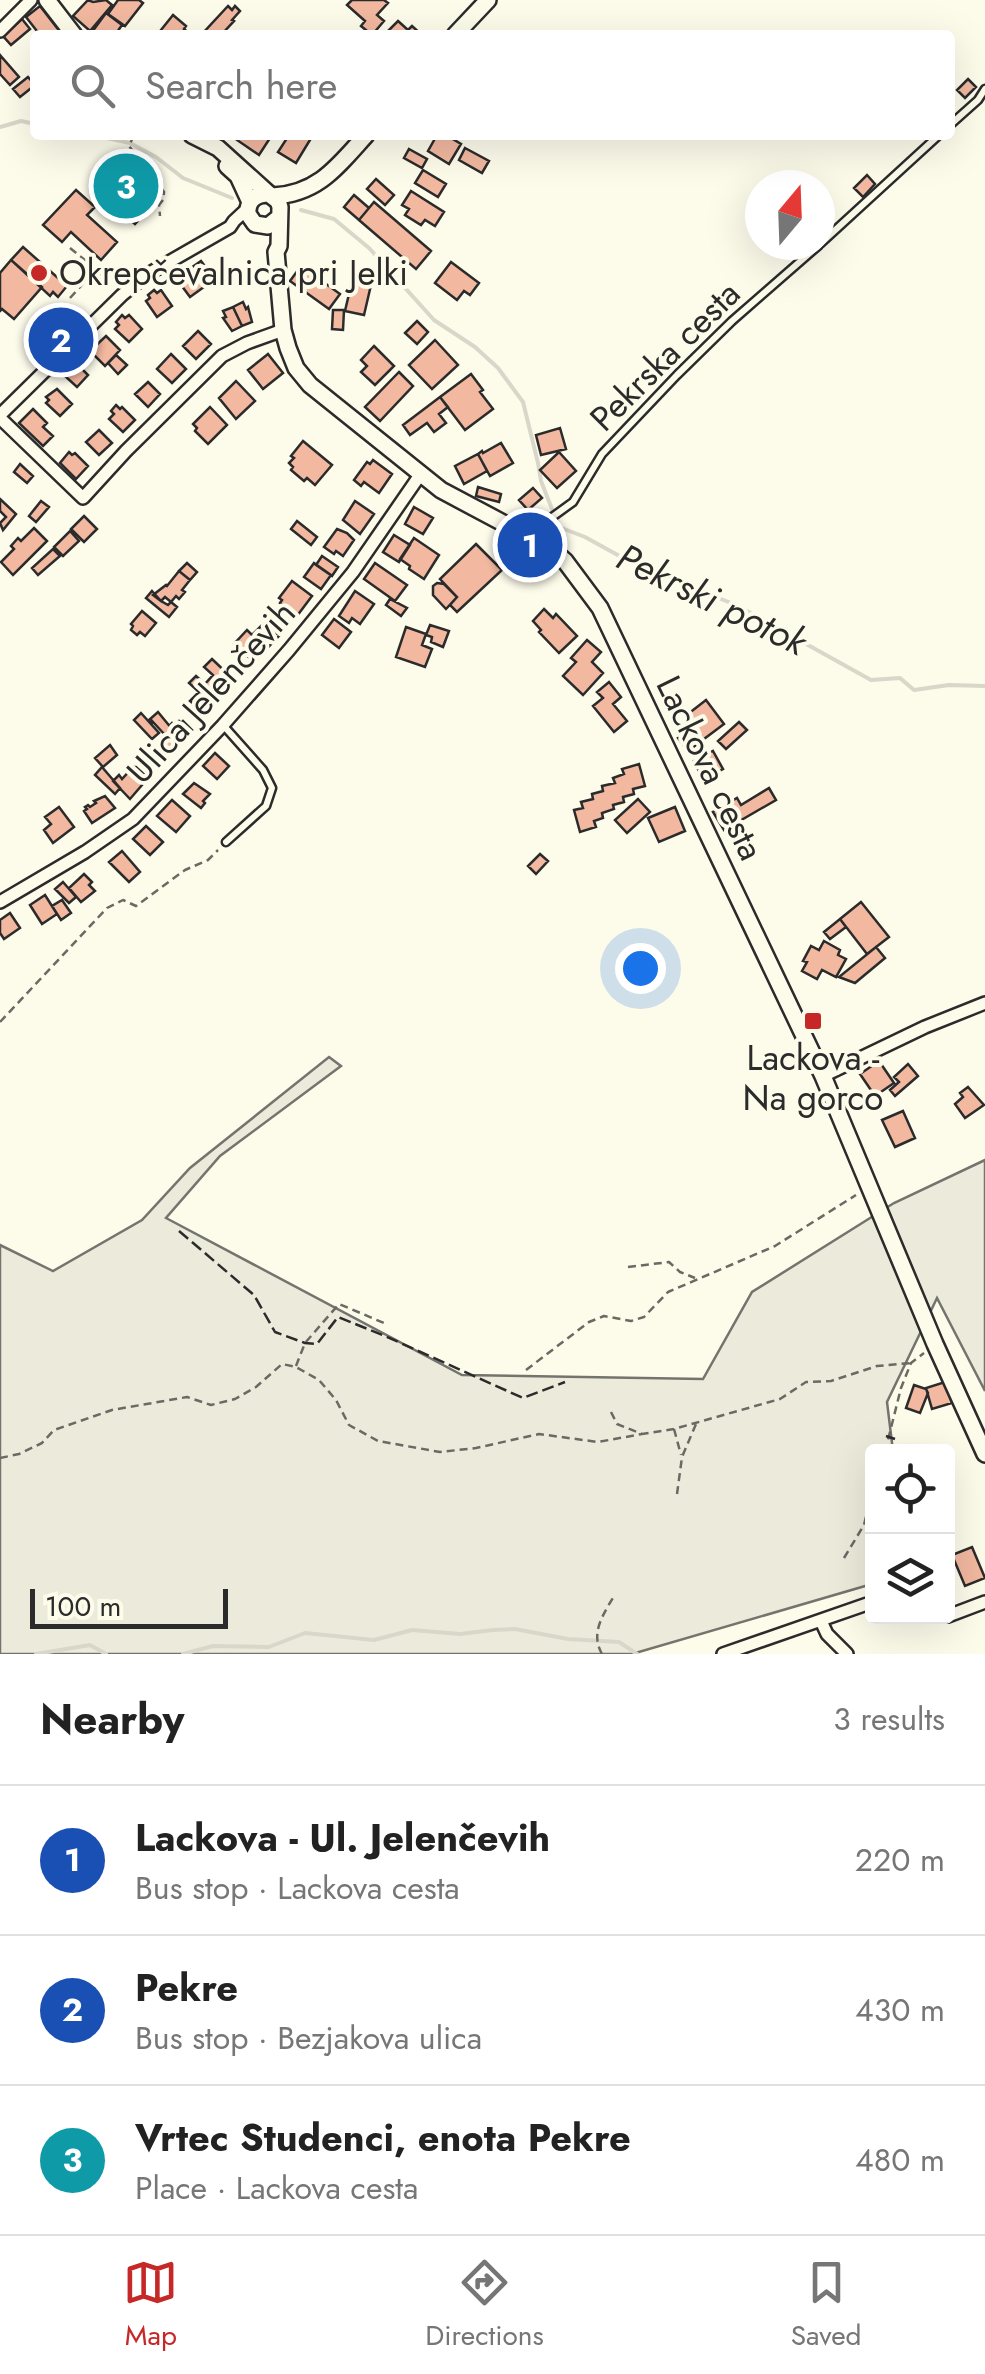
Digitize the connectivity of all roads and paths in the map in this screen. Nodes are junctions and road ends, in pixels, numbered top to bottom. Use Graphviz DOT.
graph roads {
  1 [pos="31,0"];
  2 [pos="48,0"];
  3 [pos="488,0"];
  4 [pos="70,30"];
  5 [pos="460,30"];
  6 [pos="0,32"];
  7 [pos="985,90"];
  8 [pos="955,121"];
  9 [pos="131,140"];
  10 [pos="199,140"];
  11 [pos="202,140"];
  12 [pos="361,140"];
  13 [pos="934,140"];
  14 [pos="249,205"];
  15 [pos="275,205"];
  16 [pos="160,216"];
  17 [pos="258,225"];
  18 [pos="230,228"];
  19 [pos="835,231"];
  20 [pos="70,248"];
  21 [pos="276,252"];
  22 [pos="803,260"];
  23 [pos="70,298"];
  24 [pos="284,330"];
  25 [pos="0,416"];
  26 [pos="420,475"];
  27 [pos="534,540"];
  28 [pos="223,724"];
  29 [pos="226,842"];
  30 [pos="0,902"];
  31 [pos="985,1003"];
  32 [pos="0,1022"];
  33 [pos="823,1076"];
  34 [pos="868,1188"];
  35 [pos="628,1267"];
  36 [pos="696,1279"];
  37 [pos="384,1323"];
  38 [pos="935,1344"];
  39 [pos="911,1363"];
  40 [pos="296,1367"];
  41 [pos="526,1370"];
  42 [pos="611,1412"];
  43 [pos="696,1424"];
  44 [pos="674,1430"];
  45 [pos="642,1434"];
  46 [pos="887,1444"];
  47 [pos="985,1454"];
  48 [pos="682,1457"];
  49 [pos="0,1458"];
  50 [pos="677,1494"];
  51 [pos="865,1521"];
  52 [pos="844,1558"];
  53 [pos="614,1596"];
  54 [pos="985,1602"];
  55 [pos="865,1605"];
  56 [pos="955,1612"];
  57 [pos="821,1622"];
  58 [pos="602,1654"];
  59 [pos="723,1654"];
  60 [pos="847,1654"];
  1 -- 6 [label="street"];
  2 -- 4 [label="street"];
  3 -- 5 [label="street"];
  7 -- 8 [label="lane"];
  9 -- 16 [label="path"];
  10 -- 14 [label="street"];
  11 -- 15 [label="street"];
  12 -- 15 [label="street"];
  13 -- 19 [label="lane, Pekrska cesta"];
  14 -- 15 [label="street"];
  14 -- 17 [label="street"];
  14 -- 18 [label="street"];
  15 -- 17 [label="street"];
  15 -- 21 [label="street, Lackova cesta"];
  17 -- 18 [label="street"];
  17 -- 21 [label="street"];
  18 -- 25 [label="street"];
  20 -- 23 [label="path"];
  21 -- 24 [label="street, Lackova cesta"];
  22 -- 27 [label="lane, Pekrska cesta"];
  24 -- 25 [label="street"];
  24 -- 26 [label="street, Lackova cesta"];
  26 -- 27 [label="street, Lackova cesta"];
  26 -- 28 [label="street, Ulica Jelenčevih"];
  27 -- 33 [label="street, Lackova cesta"];
  28 -- 29 [label="lane"];
  28 -- 30 [label="street, Ulica Jelenčevih"];
  29 -- 32 [label="path"];
  31 -- 33 [label="street"];
  33 -- 34 [label="street, Lackova cesta"];
  34 -- 36 [label="path"];
  34 -- 38 [label="street, Lackova cesta"];
  35 -- 36 [label="path"];
  36 -- 41 [label="path"];
  37 -- 40 [label="path"];
  38 -- 39 [label="path"];
  38 -- 47 [label="street, Lackova cesta"];
  39 -- 43 [label="path"];
  39 -- 46 [label="path"];
  40 -- 45 [label="path"];
  40 -- 49 [label="path"];
  42 -- 45 [label="path"];
  43 -- 44 [label="path"];
  43 -- 48 [label="path"];
  44 -- 45 [label="path"];
  44 -- 48 [label="path"];
  48 -- 50 [label="path"];
  51 -- 52 [label="path"];
  53 -- 58 [label="path"];
  54 -- 56 [label="street"];
  55 -- 57 [label="street"];
  57 -- 59 [label="street"];
  57 -- 60 [label="street"];
}
